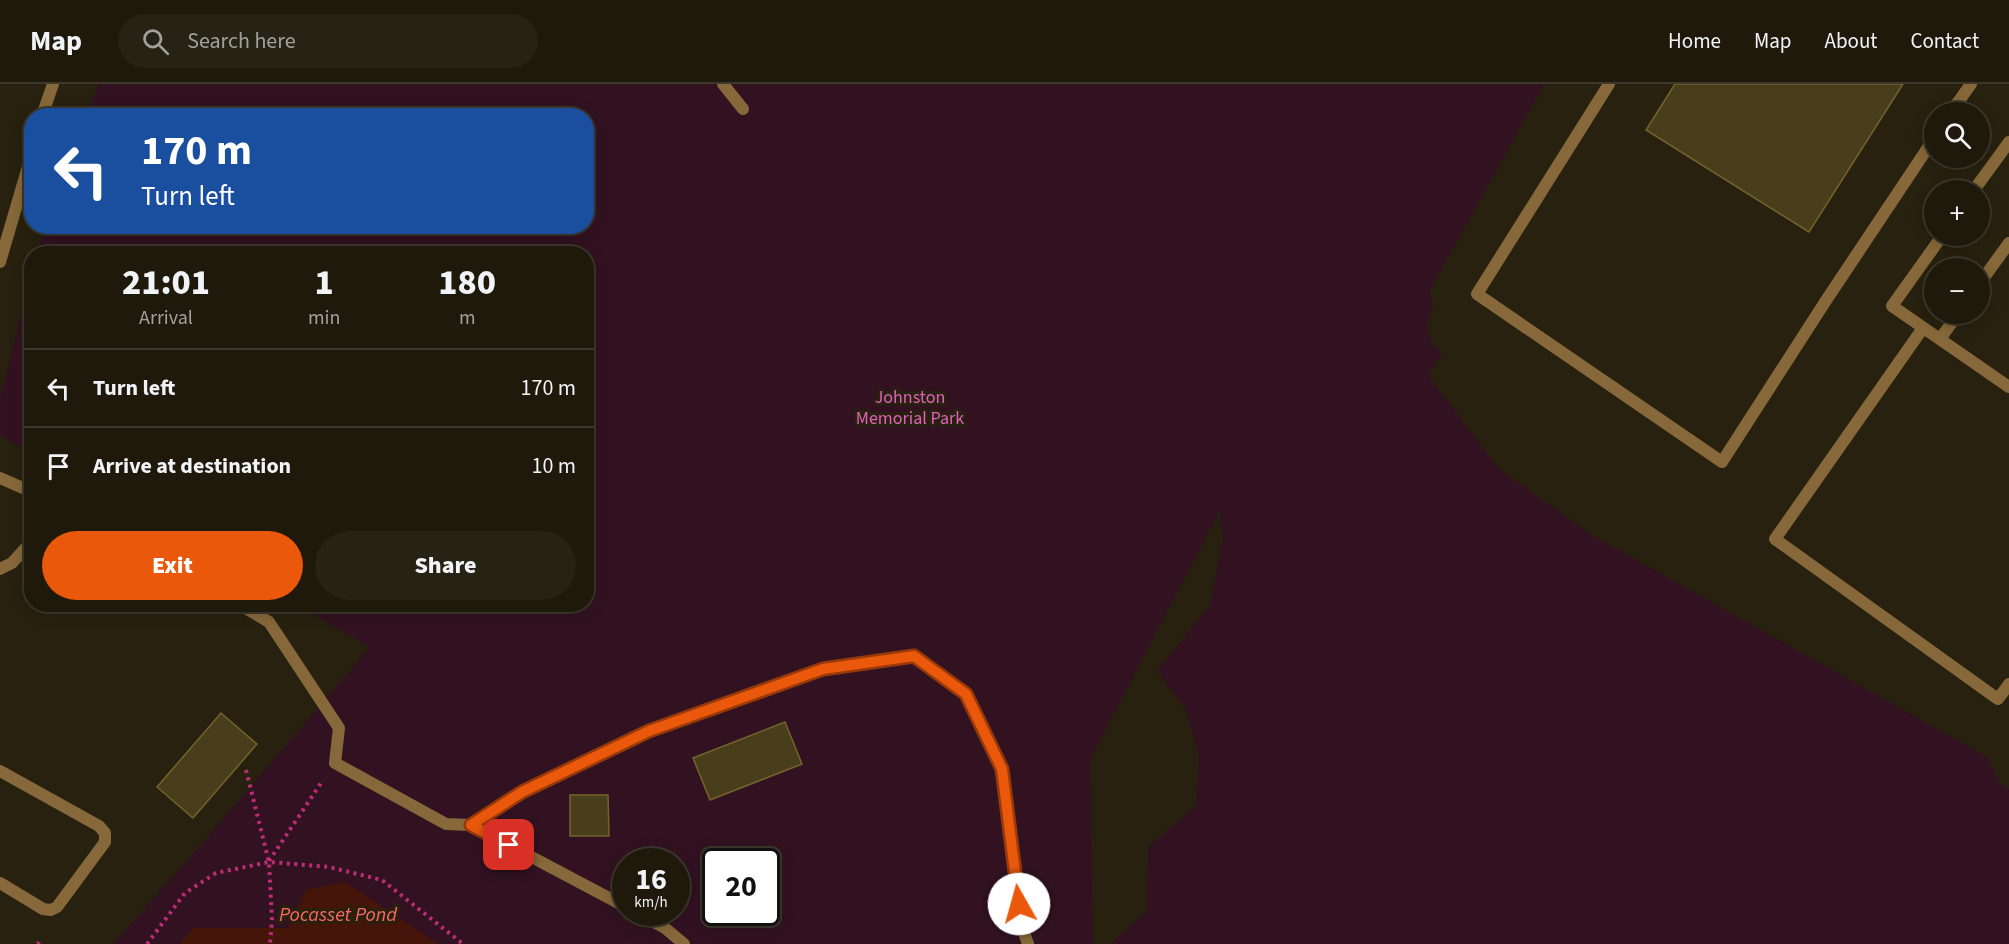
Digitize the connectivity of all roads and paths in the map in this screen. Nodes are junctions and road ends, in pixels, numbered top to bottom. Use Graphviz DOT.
graph roads {
  1 [pos="53,84"];
  2 [pos="723,84"];
  3 [pos="1609,84"];
  4 [pos="1971,84"];
  5 [pos="1959,102"];
  6 [pos="45,108"];
  7 [pos="743,110"];
  8 [pos="2009,142"];
  9 [pos="1924,154"];
  10 [pos="24,180"];
  11 [pos="1981,180"];
  12 [pos="2009,243"];
  13 [pos="1935,246"];
  14 [pos="0,262"];
  15 [pos="1990,269"];
  16 [pos="1951,324"];
  17 [pos="1923,328"];
  18 [pos="1940,339"];
  19 [pos="2009,387"];
  20 [pos="0,478"];
  21 [pos="24,488"];
  22 [pos="24,550"];
  23 [pos="0,569"];
  24 [pos="252,612"];
  25 [pos="2009,684"];
  26 [pos="335,763"];
  27 [pos="246,770"];
  28 [pos="0,771"];
  29 [pos="471,825"];
  30 [pos="269,862"];
  31 [pos="0,883"];
  32 [pos="612,900"];
  33 [pos="661,926"];
  34 [pos="147,944"];
  35 [pos="270,944"];
  36 [pos="463,944"];
  37 [pos="684,944"];
  38 [pos="1028,944"];
  1 -- 6 [label="street"];
  2 -- 7 [label="street"];
  3 -- 9 [label="street"];
  4 -- 5 [label="street"];
  8 -- 11 [label="street"];
  10 -- 14 [label="street"];
  12 -- 15 [label="street"];
  13 -- 17 [label="street"];
  16 -- 18 [label="street"];
  17 -- 18 [label="street"];
  17 -- 25 [label="street"];
  18 -- 19 [label="street"];
  20 -- 21 [label="street"];
  22 -- 23 [label="street"];
  24 -- 26 [label="street"];
  26 -- 29 [label="street"];
  26 -- 30 [label="path"];
  27 -- 30 [label="path"];
  28 -- 31 [label="street"];
  29 -- 32 [label="street"];
  29 -- 38 [label="street"];
  30 -- 34 [label="path"];
  30 -- 35 [label="path"];
  30 -- 36 [label="path"];
  33 -- 37 [label="street"];
}
